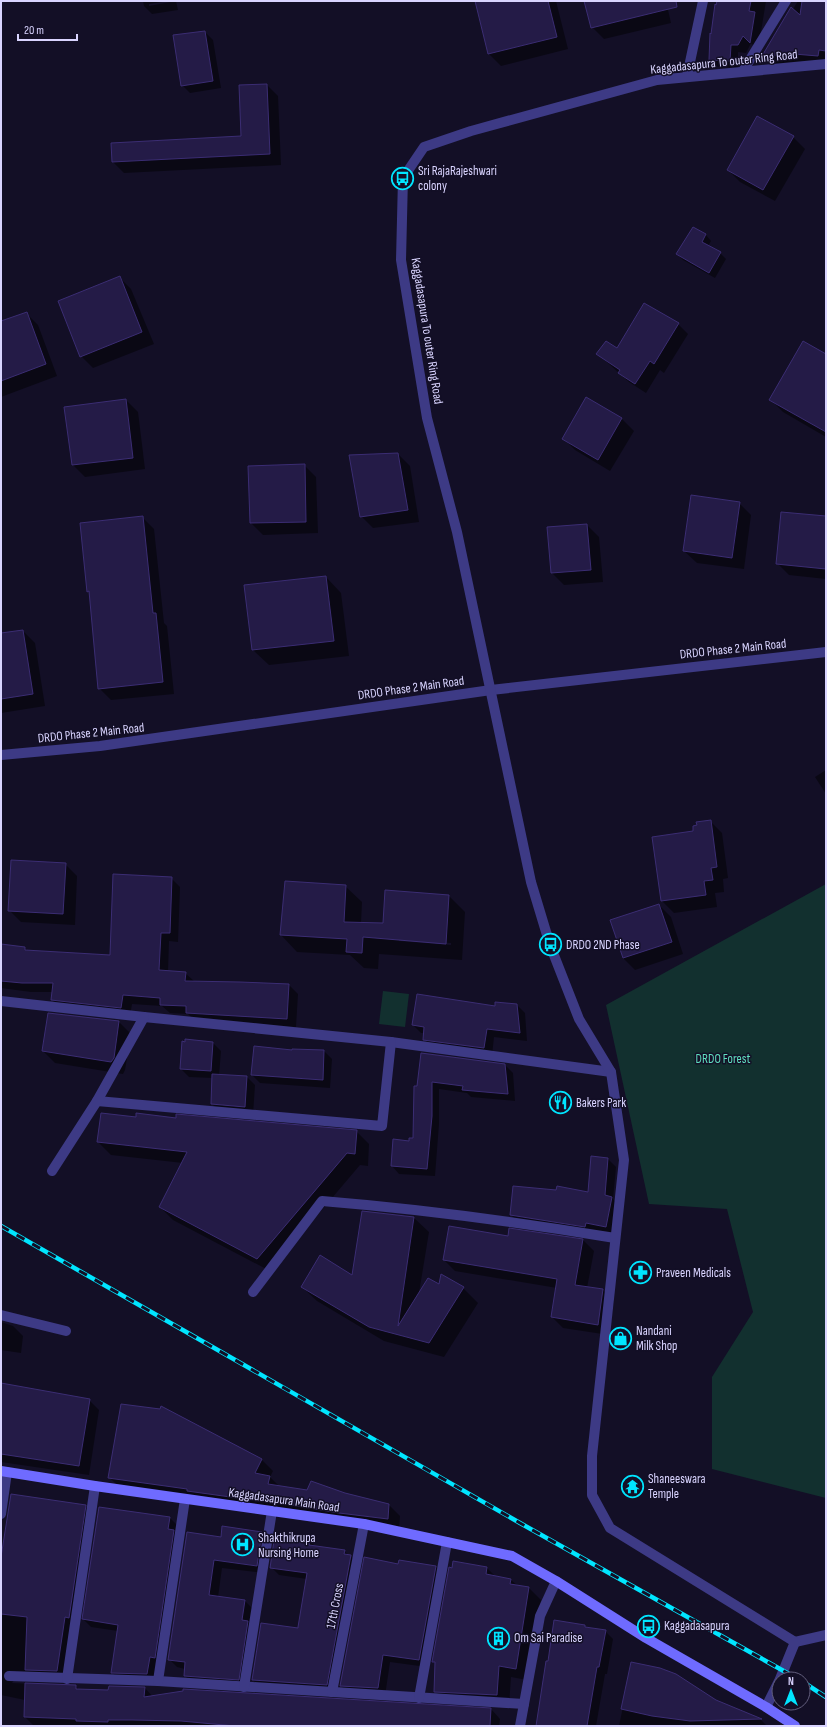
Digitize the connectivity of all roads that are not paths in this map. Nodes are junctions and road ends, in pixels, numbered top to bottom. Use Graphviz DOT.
graph roads {
  1 [pos="703,1"];
  2 [pos="786,1"];
  3 [pos="826,64"];
  4 [pos="743,71"];
  5 [pos="687,76"];
  6 [pos="826,652"];
  7 [pos="491,690"];
  8 [pos="1,755"];
  9 [pos="1,1001"];
  10 [pos="144,1017"];
  11 [pos="391,1042"];
  12 [pos="611,1072"];
  13 [pos="97,1101"];
  14 [pos="52,1171"];
  15 [pos="615,1238"];
  16 [pos="253,1292"];
  17 [pos="1,1314"];
  18 [pos="66,1331"];
  19 [pos="4,1471"];
  20 [pos="96,1486"];
  21 [pos="185,1499"];
  22 [pos="272,1511"];
  23 [pos="1,1514"];
  24 [pos="364,1524"];
  25 [pos="447,1542"];
  26 [pos="556,1581"];
  27 [pos="826,1635"];
  28 [pos="795,1642"];
  29 [pos="783,1671"];
  30 [pos="9,1676"];
  31 [pos="67,1679"];
  32 [pos="158,1681"];
  33 [pos="244,1687"];
  34 [pos="332,1692"];
  35 [pos="771,1697"];
  36 [pos="419,1698"];
  37 [pos="524,1704"];
  38 [pos="766,1707"];
  39 [pos="520,1726"];
  40 [pos="795,1726"];
  1 -- 5 [label="street"];
  2 -- 4 [label="street"];
  3 -- 4 [label="street, Kaggadasapura To outer Ring Road"];
  4 -- 5 [label="street, Kaggadasapura To outer Ring Road"];
  5 -- 7 [label="street, Kaggadasapura To outer Ring Road"];
  6 -- 7 [label="street, DRDO Phase 2 Main Road"];
  7 -- 8 [label="street, DRDO Phase 2 Main Road"];
  7 -- 12 [label="street, Kaggadasapura To outer Ring Road"];
  9 -- 10 [label="street"];
  10 -- 11 [label="street"];
  10 -- 13 [label="street"];
  11 -- 12 [label="street"];
  11 -- 13 [label="street"];
  12 -- 15 [label="street"];
  13 -- 14 [label="street"];
  15 -- 16 [label="street"];
  15 -- 28 [label="street"];
  17 -- 18 [label="street"];
  19 -- 20 [label="main road, Kaggadasapura Main Road"];
  19 -- 23 [label="street"];
  20 -- 21 [label="main road, Kaggadasapura Main Road"];
  20 -- 31 [label="street"];
  21 -- 22 [label="main road, Kaggadasapura Main Road"];
  21 -- 32 [label="street"];
  22 -- 24 [label="main road, Kaggadasapura Main Road"];
  22 -- 33 [label="street"];
  24 -- 25 [label="main road, Kaggadasapura Main Road"];
  24 -- 34 [label="street, 17th Cross"];
  25 -- 26 [label="main road, Kaggadasapura Main Road"];
  25 -- 36 [label="street"];
  26 -- 37 [label="street"];
  26 -- 38 [label="main road, Kaggadasapura Main Road"];
  27 -- 28 [label="street"];
  28 -- 29 [label="street"];
  30 -- 31 [label="street"];
  31 -- 32 [label="street"];
  32 -- 33 [label="street"];
  33 -- 34 [label="street"];
  34 -- 36 [label="street"];
  35 -- 38 [label="street"];
  36 -- 37 [label="street"];
  37 -- 39 [label="street"];
  38 -- 40 [label="main road, Kaggadasapura Main Road"];
}
